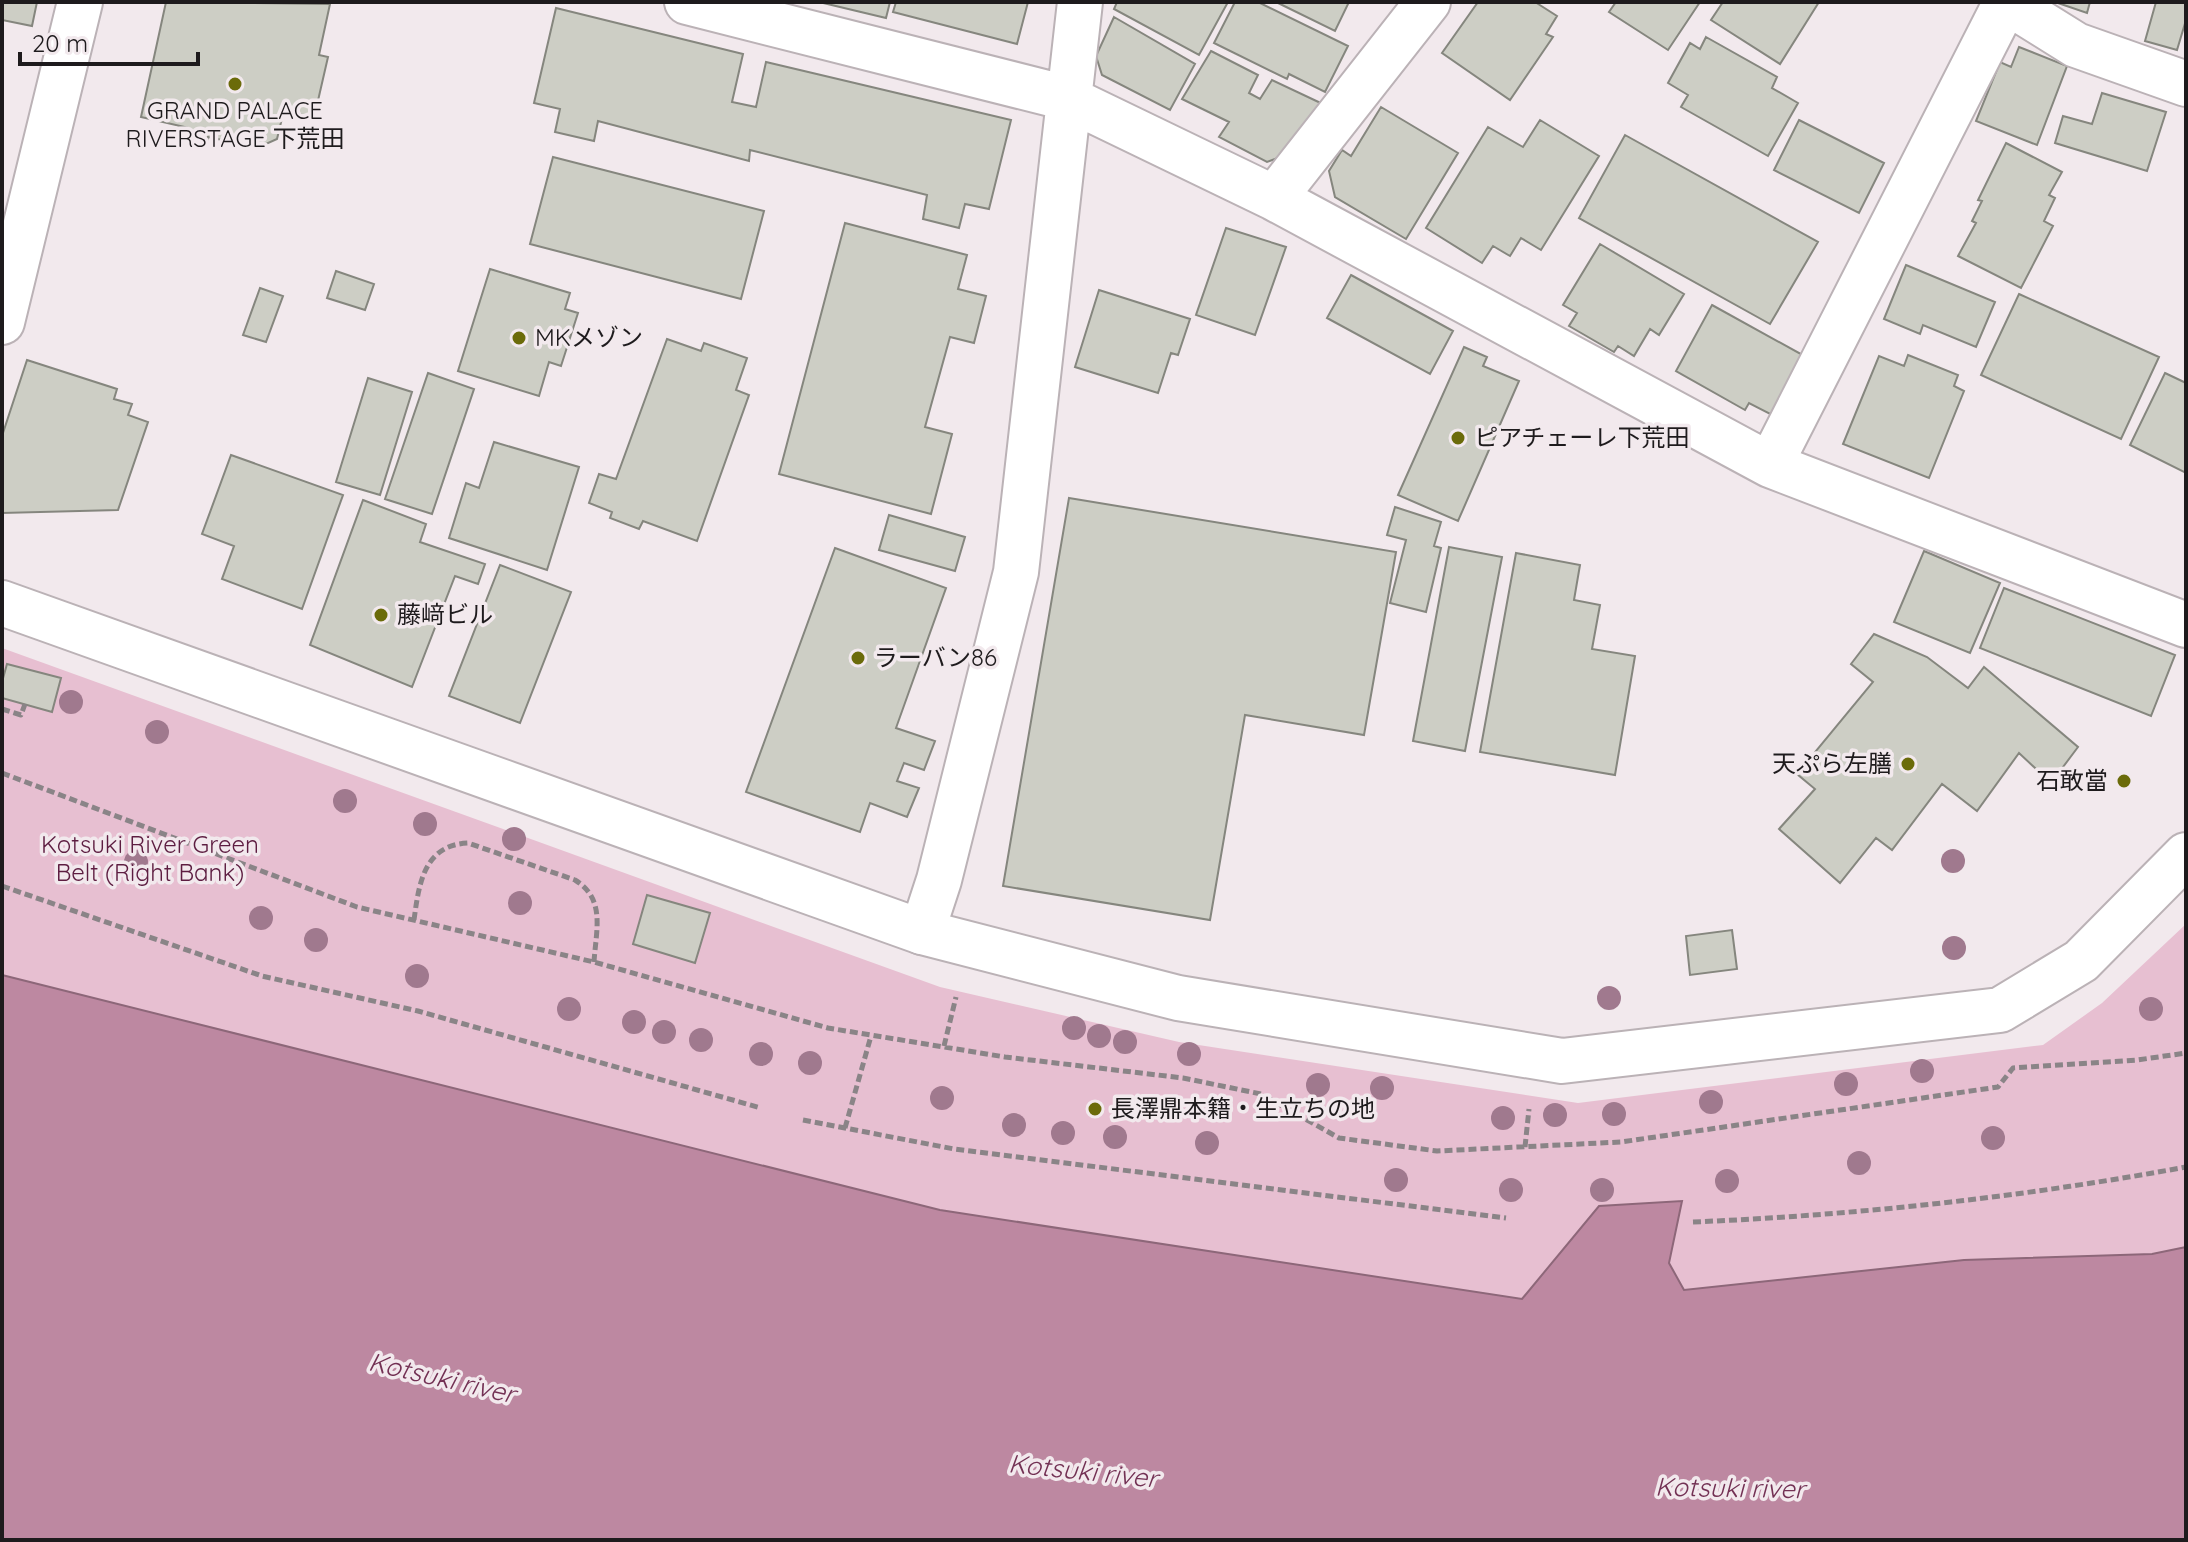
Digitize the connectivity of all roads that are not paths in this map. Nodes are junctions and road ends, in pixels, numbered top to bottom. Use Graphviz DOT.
graph roads {
  1 [pos="80,2"];
  2 [pos="687,2"];
  3 [pos="1080,2"];
  4 [pos="1428,2"];
  5 [pos="2006,2"];
  6 [pos="2186,84"];
  7 [pos="1067,98"];
  8 [pos="1274,198"];
  9 [pos="2,322"];
  10 [pos="1770,465"];
  11 [pos="2,603"];
  12 [pos="2186,625"];
  13 [pos="2186,855"];
  14 [pos="922,932"];
  1 -- 9 [label="street"];
  2 -- 7 [label="street"];
  3 -- 7 [label="street"];
  4 -- 8 [label="street"];
  5 -- 6 [label="street"];
  5 -- 10 [label="street"];
  7 -- 8 [label="street"];
  7 -- 14 [label="street"];
  8 -- 10 [label="street"];
  10 -- 12 [label="street"];
  11 -- 14 [label="street"];
  13 -- 14 [label="street"];
}
